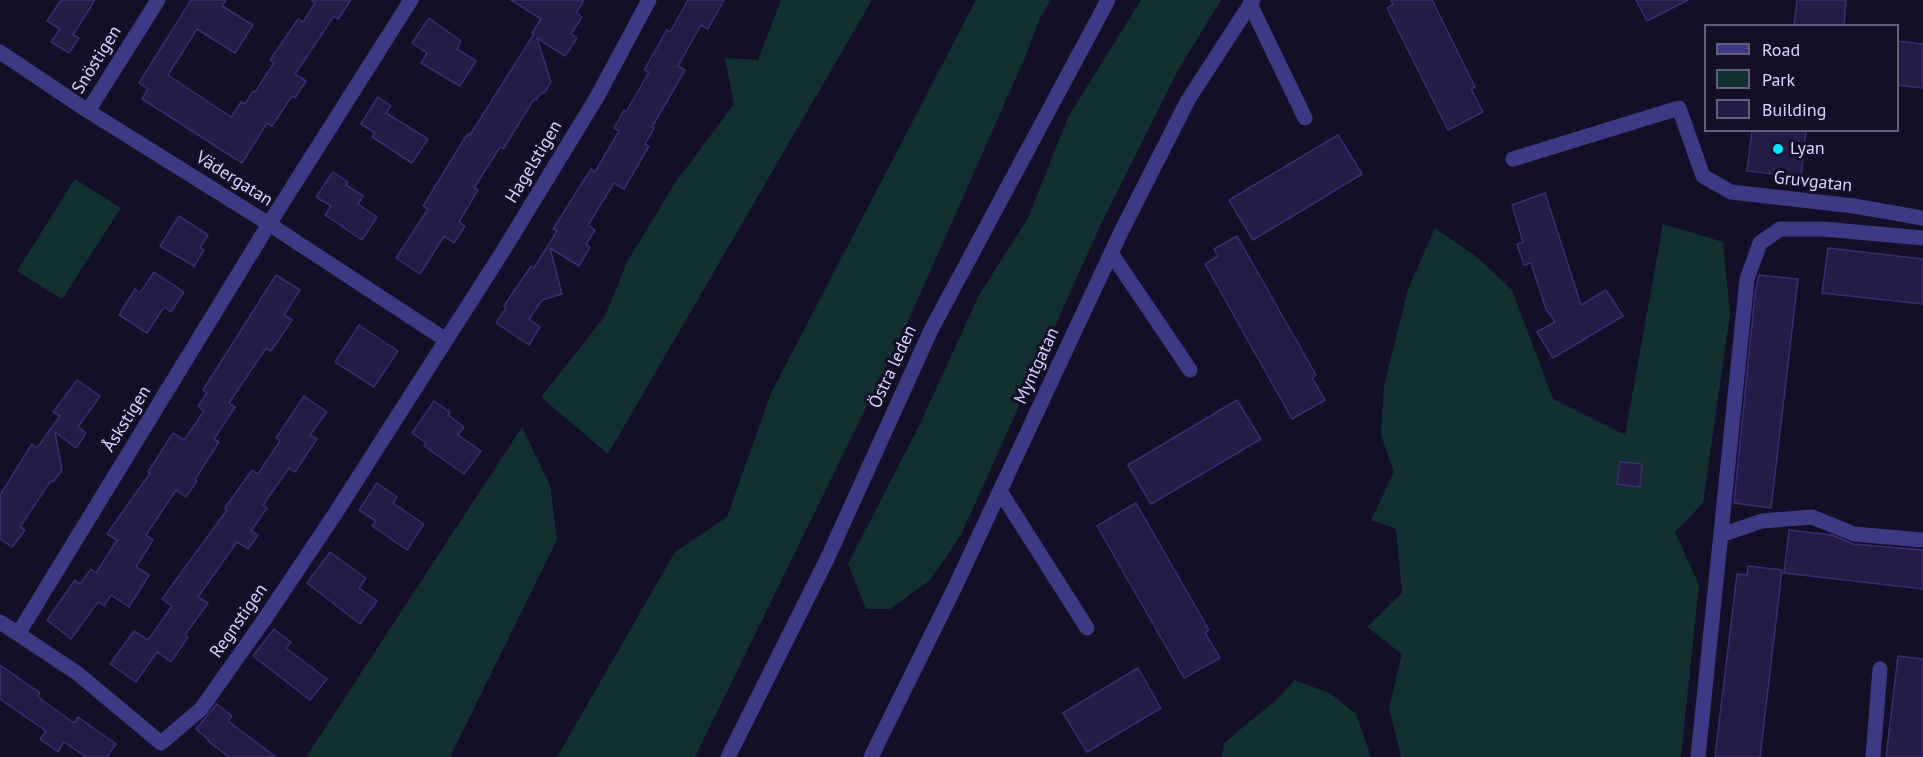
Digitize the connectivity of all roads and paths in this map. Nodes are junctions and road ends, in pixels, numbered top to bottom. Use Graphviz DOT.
graph roads {
  1 [pos="158,0"];
  2 [pos="411,0"];
  3 [pos="650,0"];
  4 [pos="1108,0"];
  5 [pos="1251,2"];
  6 [pos="0,52"];
  7 [pos="88,111"];
  8 [pos="1305,118"];
  9 [pos="1514,159"];
  10 [pos="1893,213"];
  11 [pos="1923,218"];
  12 [pos="269,224"];
  13 [pos="1891,235"];
  14 [pos="1923,238"];
  15 [pos="1111,253"];
  16 [pos="446,340"];
  17 [pos="1190,370"];
  18 [pos="1000,491"];
  19 [pos="1721,535"];
  20 [pos="1923,540"];
  21 [pos="0,622"];
  22 [pos="1087,628"];
  23 [pos="18,634"];
  24 [pos="1880,669"];
  25 [pos="728,757"];
  26 [pos="871,757"];
  27 [pos="1698,757"];
  28 [pos="1873,757"];
  1 -- 7 [label="street, Snöstigen"];
  2 -- 12 [label="street"];
  3 -- 16 [label="street, Hagelstigen"];
  4 -- 25 [label="street, Östra leden"];
  5 -- 8 [label="street"];
  5 -- 15 [label="street, Myntgatan"];
  6 -- 7 [label="street, Vädergatan"];
  7 -- 12 [label="street, Vädergatan"];
  9 -- 10 [label="street, Gruvgatan"];
  10 -- 11 [label="street, Gruvgatan"];
  10 -- 13 [label="street"];
  12 -- 16 [label="street, Vädergatan"];
  12 -- 23 [label="street, Åskstigen"];
  13 -- 14 [label="street"];
  13 -- 19 [label="street"];
  15 -- 17 [label="street"];
  15 -- 18 [label="street, Myntgatan"];
  16 -- 23 [label="street, Regnstigen"];
  18 -- 22 [label="street"];
  18 -- 26 [label="street, Myntgatan"];
  19 -- 20 [label="street"];
  19 -- 27 [label="street"];
  21 -- 23 [label="street, Regnstigen"];
  24 -- 28 [label="street"];
}
